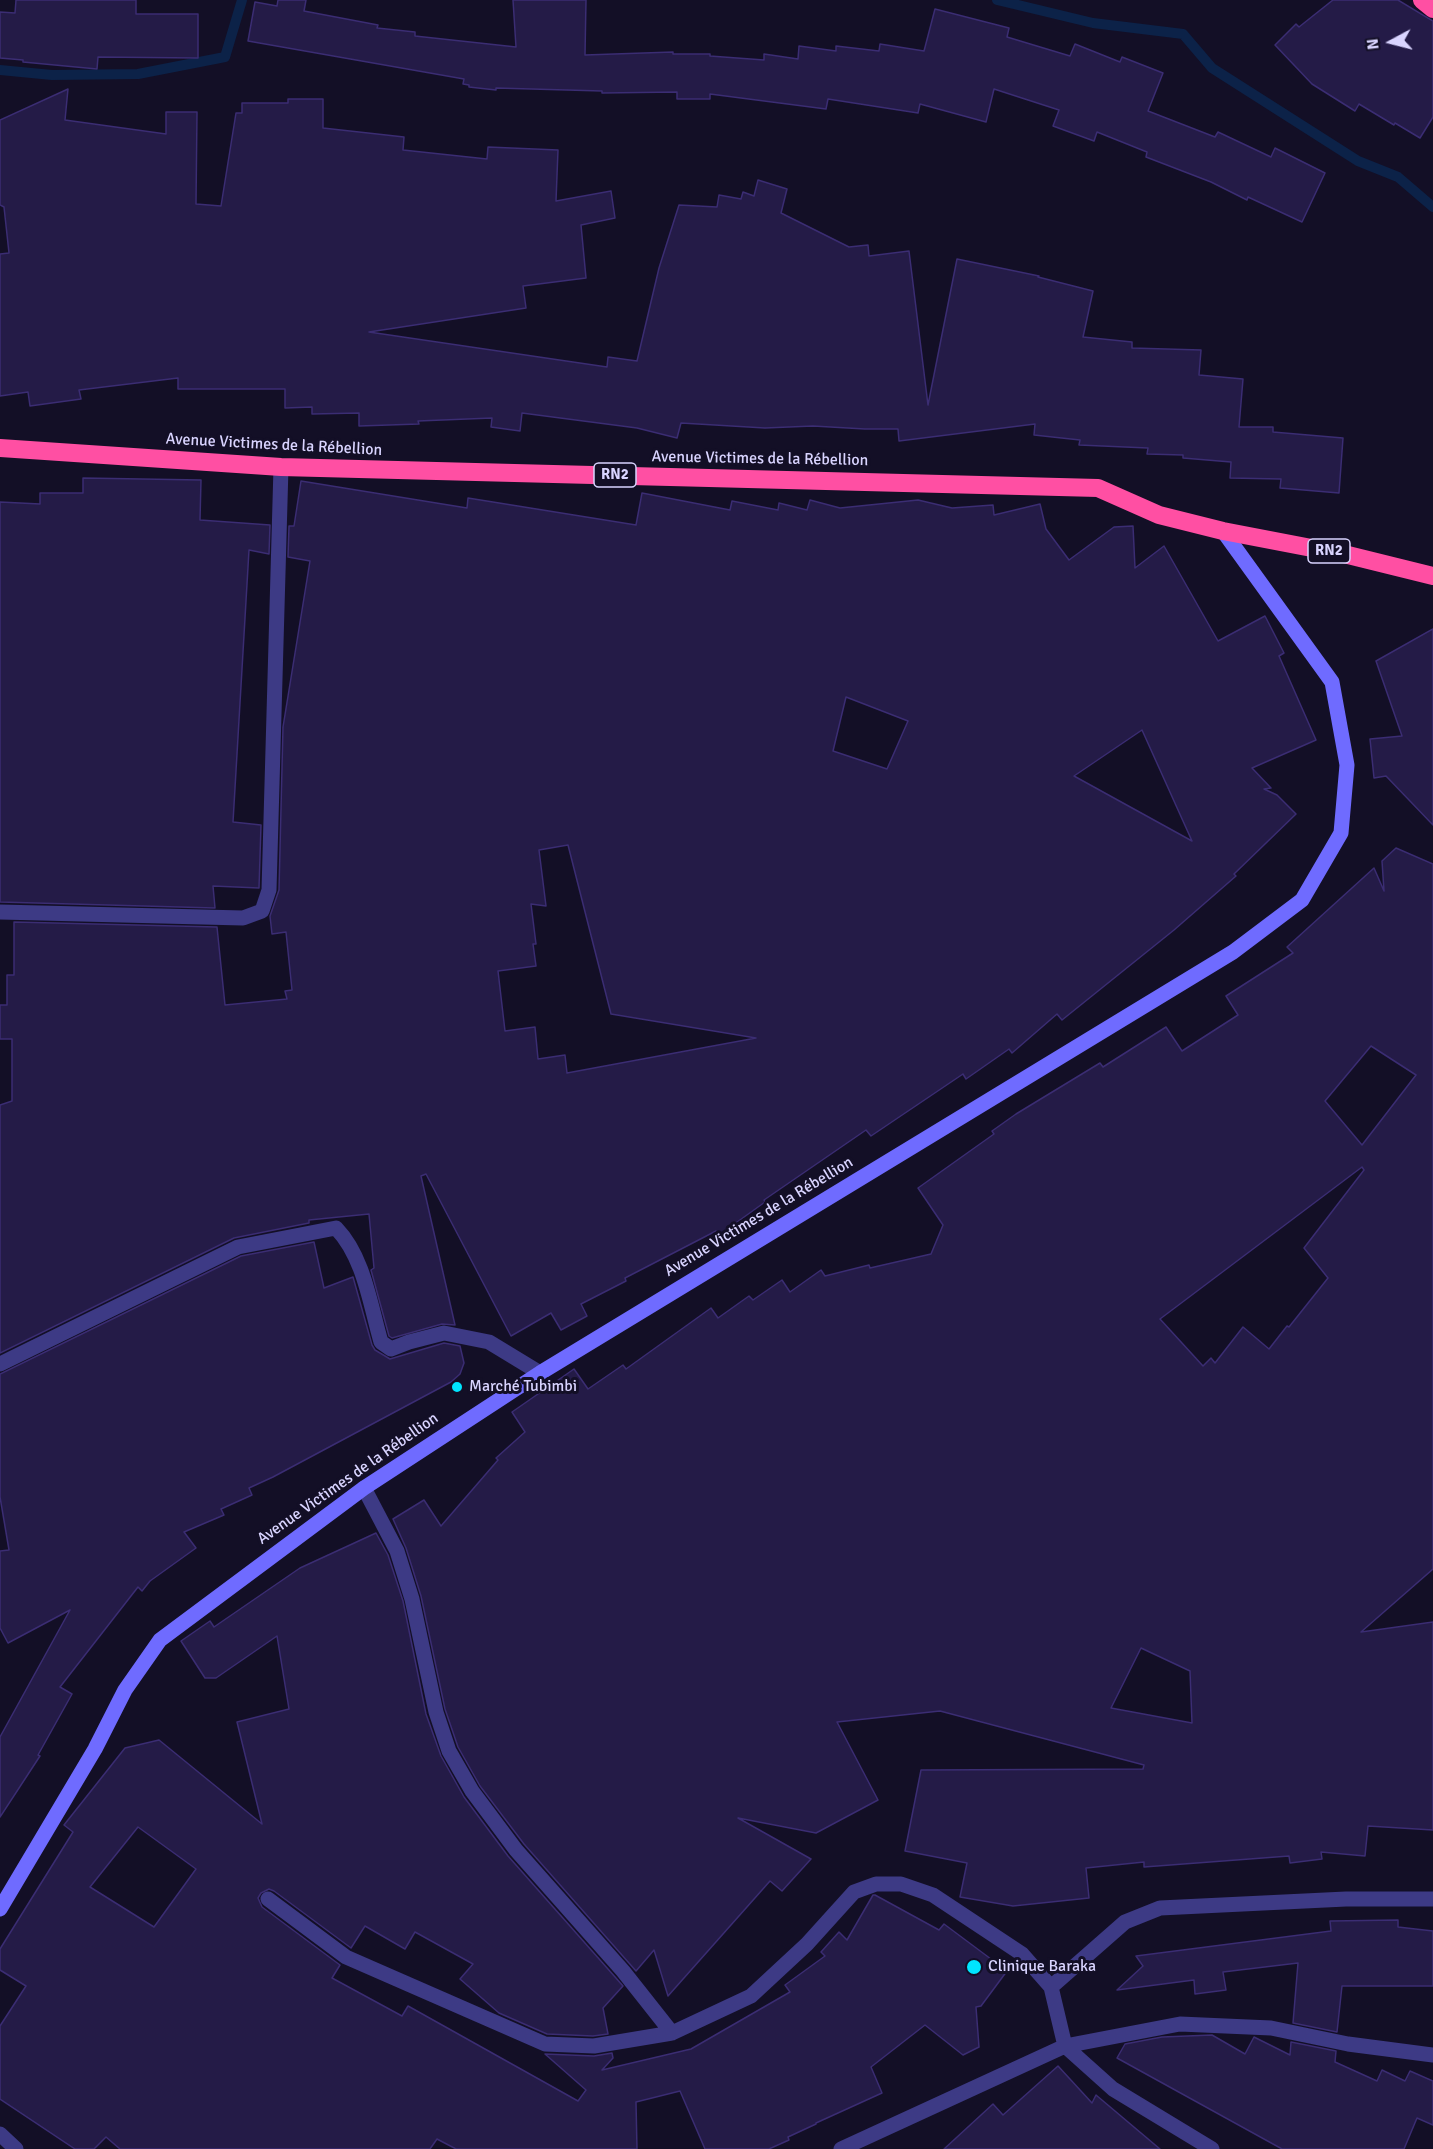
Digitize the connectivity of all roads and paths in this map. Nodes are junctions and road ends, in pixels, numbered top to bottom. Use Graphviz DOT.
graph roads {
  1 [pos="1422,0"];
  2 [pos="1433,9"];
  3 [pos="0,448"];
  4 [pos="280,467"];
  5 [pos="1223,531"];
  6 [pos="1433,576"];
  7 [pos="0,912"];
  8 [pos="0,1364"];
  9 [pos="540,1373"];
  10 [pos="364,1488"];
  11 [pos="268,1899"];
  12 [pos="1433,1899"];
  13 [pos="0,1909"];
  14 [pos="1051,1987"];
  15 [pos="672,2033"];
  16 [pos="1065,2046"];
  17 [pos="1433,2055"];
  18 [pos="0,2134"];
  19 [pos="16,2149"];
  20 [pos="841,2149"];
  21 [pos="1212,2149"];
  1 -- 2 [label="highway"];
  3 -- 4 [label="highway, Avenue Victimes de la Rébellion / RN2"];
  4 -- 5 [label="highway, Avenue Victimes de la Rébellion / RN2"];
  4 -- 7 [label="street"];
  5 -- 6 [label="highway, Avenue Victimes de la Rébellion / RN2"];
  5 -- 9 [label="street, Avenue Victimes de la Rébellion"];
  8 -- 9 [label="street"];
  9 -- 10 [label="street, Avenue Victimes de la Rébellion"];
  10 -- 13 [label="street, Avenue Victimes de la Rébellion"];
  10 -- 15 [label="street"];
  11 -- 15 [label="street"];
  12 -- 14 [label="street"];
  14 -- 15 [label="street"];
  14 -- 16 [label="street"];
  16 -- 17 [label="street"];
  16 -- 20 [label="street"];
  16 -- 21 [label="street"];
  18 -- 19 [label="street"];
}
